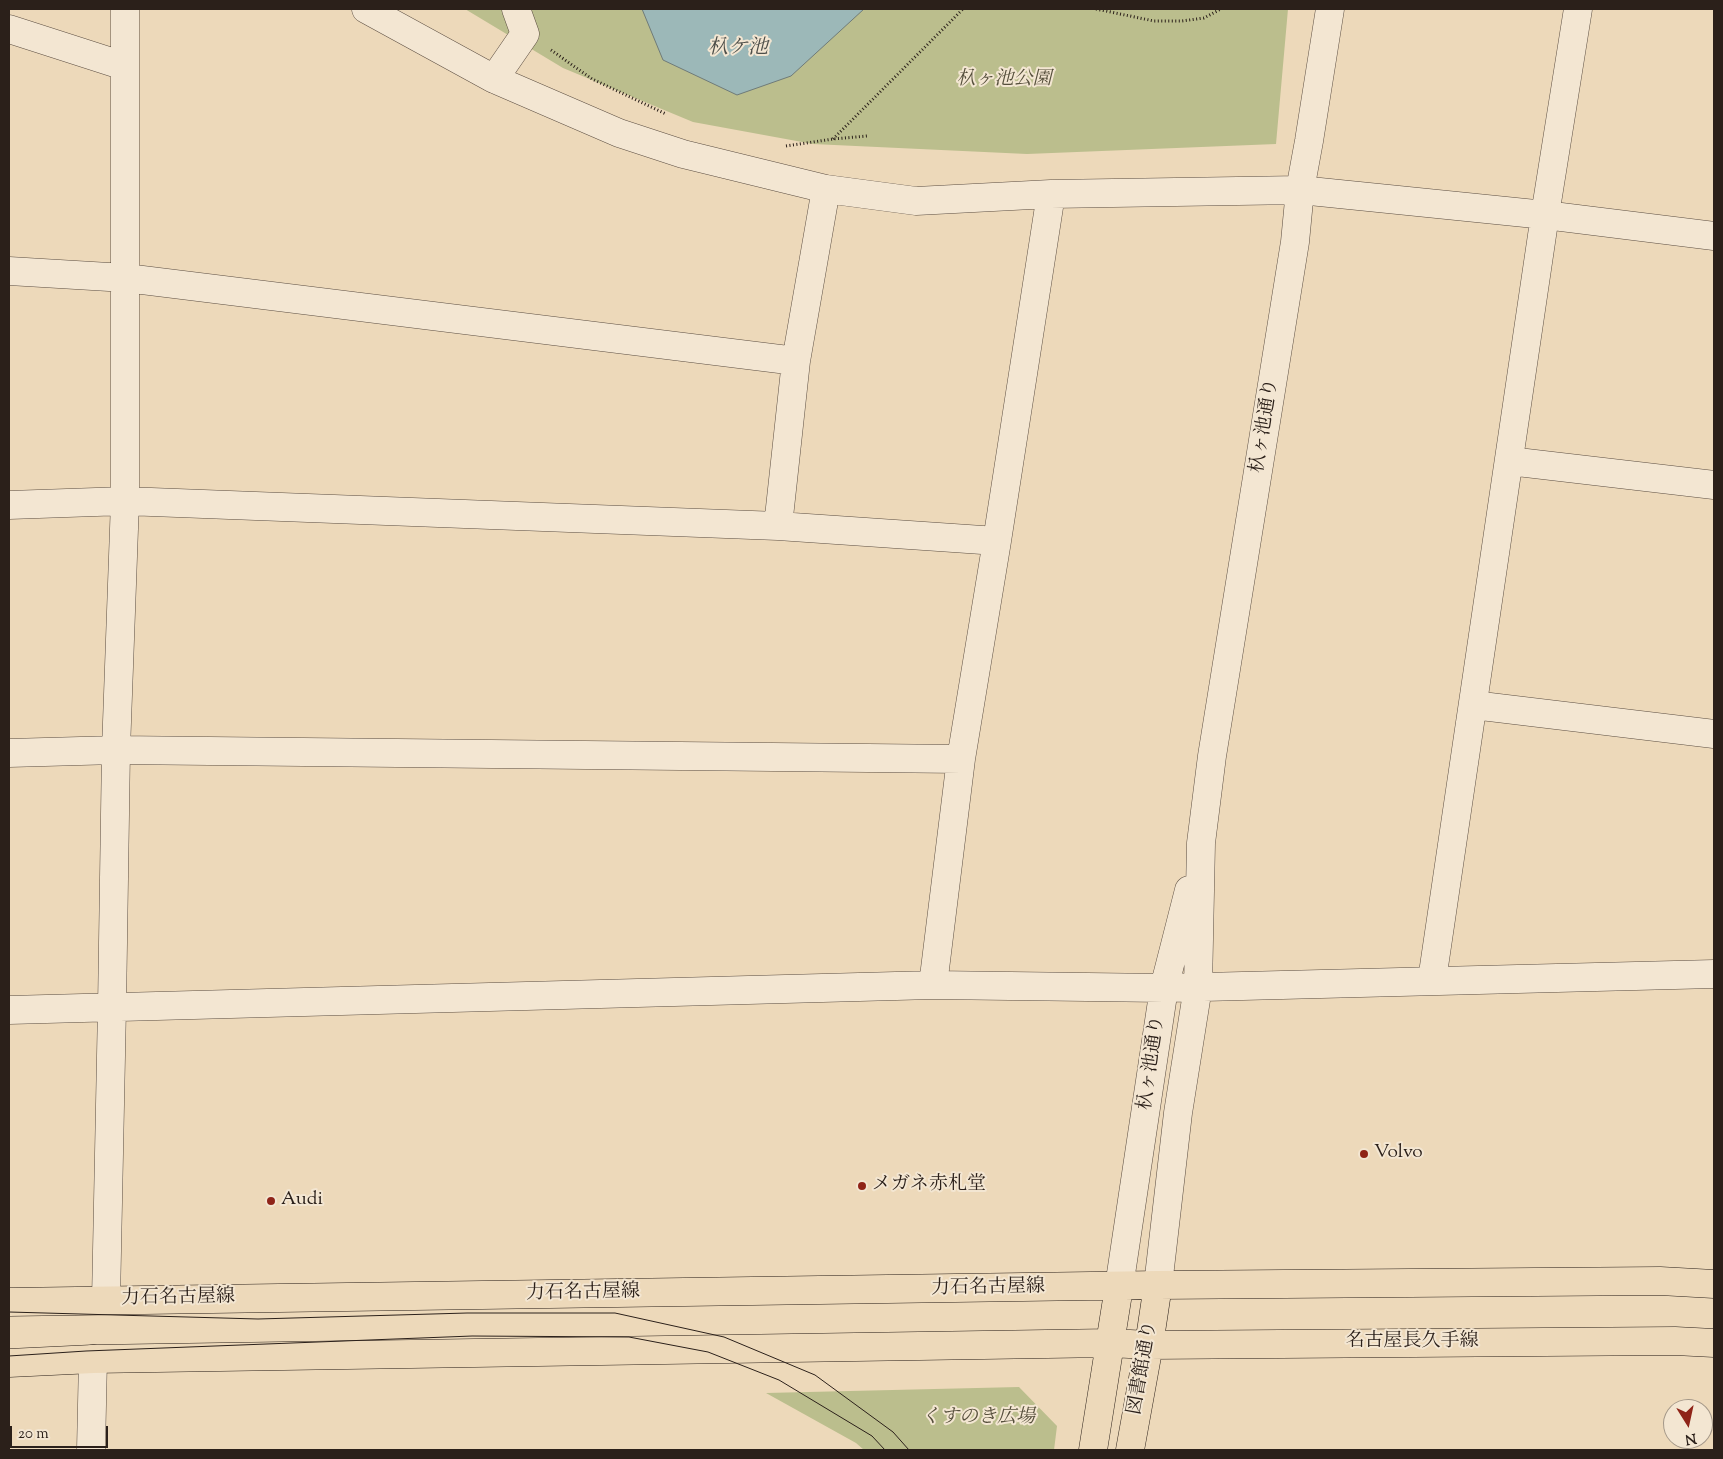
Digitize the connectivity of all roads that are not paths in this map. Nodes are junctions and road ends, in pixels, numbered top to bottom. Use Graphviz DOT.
graph roads {
  1 [pos="125,9"];
  2 [pos="366,9"];
  3 [pos="516,9"];
  4 [pos="1330,9"];
  5 [pos="1578,9"];
  6 [pos="9,30"];
  7 [pos="124,66"];
  8 [pos="494,79"];
  9 [pos="826,189"];
  10 [pos="1300,190"];
  11 [pos="1051,194"];
  12 [pos="1545,215"];
  13 [pos="1714,236"];
  14 [pos="9,271"];
  15 [pos="126,278"];
  16 [pos="796,362"];
  17 [pos="1509,461"];
  18 [pos="1714,484"];
  19 [pos="125,501"];
  20 [pos="9,505"];
  21 [pos="778,526"];
  22 [pos="998,541"];
  23 [pos="1472,705"];
  24 [pos="1714,734"];
  25 [pos="116,750"];
  26 [pos="9,753"];
  27 [pos="961,759"];
  28 [pos="1201,843"];
  29 [pos="1714,974"];
  30 [pos="1432,980"];
  31 [pos="933,985"];
  32 [pos="1198,987"];
  33 [pos="1164,988"];
  34 [pos="112,1007"];
  35 [pos="9,1010"];
  36 [pos="1714,1284"];
  37 [pos="1158,1285"];
  38 [pos="1119,1287"];
  39 [pos="106,1300"];
  40 [pos="9,1302"];
  41 [pos="1110,1343"];
  42 [pos="1714,1343"];
  43 [pos="1149,1345"];
  44 [pos="93,1359"];
  45 [pos="9,1363"];
  46 [pos="91,1450"];
  47 [pos="1093,1450"];
  48 [pos="1130,1450"];
  1 -- 7 [label="street"];
  2 -- 8 [label="street"];
  3 -- 8 [label="street"];
  4 -- 10 [label="street, 杁ヶ池通り"];
  5 -- 12 [label="street"];
  6 -- 7 [label="street"];
  7 -- 15 [label="street"];
  8 -- 9 [label="street"];
  9 -- 11 [label="street"];
  9 -- 16 [label="street"];
  10 -- 11 [label="street"];
  10 -- 12 [label="street"];
  10 -- 28 [label="street, 杁ヶ池通り"];
  11 -- 22 [label="street"];
  12 -- 13 [label="street"];
  12 -- 17 [label="street"];
  14 -- 15 [label="street"];
  15 -- 16 [label="street"];
  15 -- 19 [label="street"];
  16 -- 21 [label="street"];
  17 -- 18 [label="street"];
  17 -- 23 [label="street"];
  19 -- 20 [label="street"];
  19 -- 21 [label="street"];
  19 -- 25 [label="street"];
  21 -- 22 [label="street"];
  22 -- 27 [label="street"];
  23 -- 24 [label="street"];
  23 -- 30 [label="street"];
  25 -- 26 [label="street"];
  25 -- 27 [label="street"];
  25 -- 34 [label="street"];
  27 -- 31 [label="street"];
  28 -- 32 [label="street, 杁ヶ池通り"];
  28 -- 33 [label="street, 杁ヶ池通り"];
  29 -- 30 [label="street"];
  30 -- 32 [label="street"];
  31 -- 33 [label="street"];
  31 -- 34 [label="street"];
  32 -- 33 [label="street"];
  32 -- 37 [label="street, 杁ヶ池通り"];
  33 -- 38 [label="street, 杁ヶ池通り"];
  34 -- 35 [label="street"];
  34 -- 39 [label="street"];
  36 -- 37 [label="main road"];
  37 -- 38 [label="main road, 力石名古屋線"];
  37 -- 43 [label="main road, 図書館通り"];
  38 -- 39 [label="main road, 力石名古屋線"];
  38 -- 41 [label="main road, 図書館通り"];
  39 -- 40 [label="main road, 力石名古屋線"];
  41 -- 43 [label="main road, 名古屋長久手線"];
  41 -- 44 [label="main road"];
  41 -- 47 [label="main road, 図書館通り"];
  42 -- 43 [label="main road, 名古屋長久手線"];
  43 -- 48 [label="main road, 図書館通り"];
  44 -- 45 [label="main road"];
  44 -- 46 [label="street"];
}
